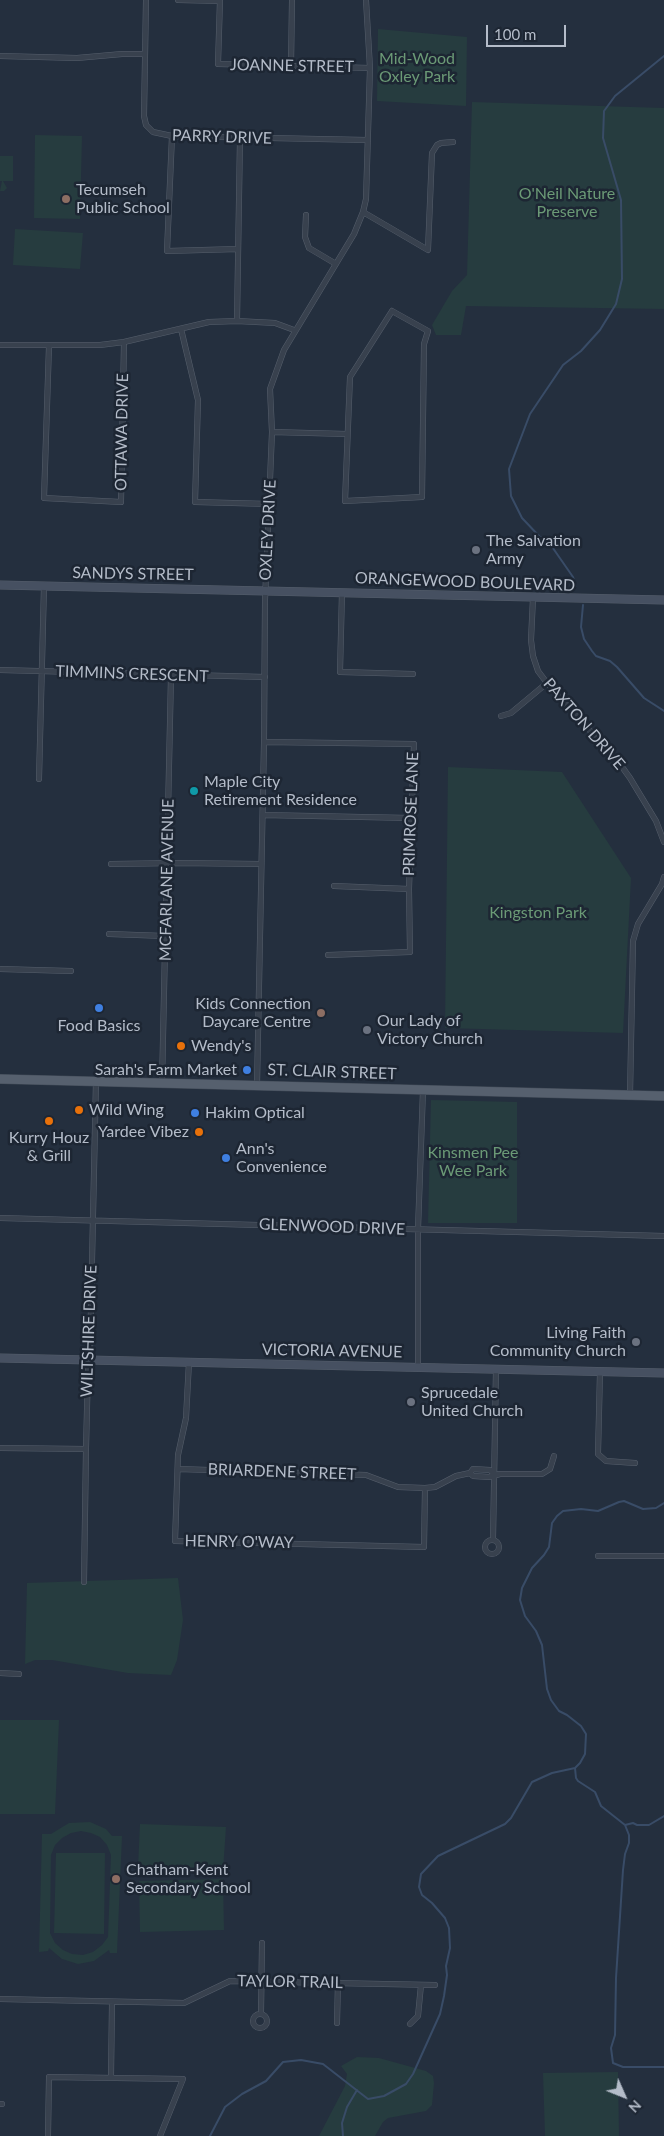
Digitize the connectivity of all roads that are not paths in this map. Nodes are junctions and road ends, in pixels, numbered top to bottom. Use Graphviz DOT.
graph roads {
  1 [pos="146,0"];
  2 [pos="178,0"];
  3 [pos="292,0"];
  4 [pos="366,0"];
  5 [pos="220,1"];
  6 [pos="145,54"];
  7 [pos="0,56"];
  8 [pos="291,66"];
  9 [pos="370,68"];
  10 [pos="172,136"];
  11 [pos="240,138"];
  12 [pos="367,140"];
  13 [pos="453,142"];
  14 [pos="363,212"];
  15 [pos="306,215"];
  16 [pos="238,249"];
  17 [pos="336,264"];
  18 [pos="237,321"];
  19 [pos="181,329"];
  20 [pos="294,330"];
  21 [pos="124,342"];
  22 [pos="0,345"];
  23 [pos="49,346"];
  24 [pos="272,432"];
  25 [pos="347,434"];
  26 [pos="270,504"];
  27 [pos="0,585"];
  28 [pos="44,586"];
  29 [pos="265,590"];
  30 [pos="342,592"];
  31 [pos="533,598"];
  32 [pos="664,600"];
  33 [pos="0,670"];
  34 [pos="42,671"];
  35 [pos="413,674"];
  36 [pos="171,676"];
  37 [pos="265,677"];
  38 [pos="547,683"];
  39 [pos="501,716"];
  40 [pos="264,742"];
  41 [pos="40,779"];
  42 [pos="263,816"];
  43 [pos="411,818"];
  44 [pos="664,842"];
  45 [pos="167,863"];
  46 [pos="111,864"];
  47 [pos="261,864"];
  48 [pos="664,877"];
  49 [pos="334,886"];
  50 [pos="409,889"];
  51 [pos="109,934"];
  52 [pos="165,936"];
  53 [pos="328,955"];
  54 [pos="0,968"];
  55 [pos="71,971"];
  56 [pos="0,1079"];
  57 [pos="96,1081"];
  58 [pos="162,1084"];
  59 [pos="257,1085"];
  60 [pos="423,1090"];
  61 [pos="630,1096"];
  62 [pos="664,1096"];
  63 [pos="0,1218"];
  64 [pos="92,1220"];
  65 [pos="418,1229"];
  66 [pos="664,1236"];
  67 [pos="0,1358"];
  68 [pos="89,1360"];
  69 [pos="189,1362"];
  70 [pos="418,1367"];
  71 [pos="496,1369"];
  72 [pos="600,1372"];
  73 [pos="664,1373"];
  74 [pos="0,1448"];
  75 [pos="86,1449"];
  76 [pos="554,1456"];
  77 [pos="635,1462"];
  78 [pos="178,1469"];
  79 [pos="494,1474"];
  80 [pos="425,1488"];
  81 [pos="493,1540"];
  82 [pos="598,1556"];
  83 [pos="664,1556"];
  84 [pos="84,1582"];
  85 [pos="0,1673"];
  86 [pos="19,1674"];
  87 [pos="262,1943"];
  88 [pos="262,1982"];
  89 [pos="338,1982"];
  90 [pos="420,1985"];
  91 [pos="435,1985"];
  92 [pos="0,1999"];
  93 [pos="112,2002"];
  94 [pos="261,2014"];
  95 [pos="337,2023"];
  96 [pos="410,2024"];
  97 [pos="111,2077"];
  98 [pos="48,2136"];
  99 [pos="160,2136"];
  1 -- 6 [label="street, PARRY DRIVE"];
  2 -- 5 [label="street"];
  3 -- 8 [label="street"];
  4 -- 9 [label="street, OXLEY DRIVE"];
  5 -- 8 [label="street, JOANNE STREET"];
  6 -- 7 [label="street"];
  6 -- 10 [label="street, PARRY DRIVE"];
  8 -- 9 [label="street, JOANNE STREET"];
  9 -- 12 [label="street, OXLEY DRIVE"];
  10 -- 11 [label="street, PARRY DRIVE"];
  10 -- 16 [label="street"];
  11 -- 12 [label="street, PARRY DRIVE"];
  11 -- 16 [label="street"];
  12 -- 14 [label="street, OXLEY DRIVE"];
  13 -- 14 [label="street"];
  14 -- 17 [label="street, OXLEY DRIVE"];
  15 -- 17 [label="street"];
  16 -- 18 [label="street"];
  17 -- 20 [label="street, OXLEY DRIVE"];
  18 -- 19 [label="street"];
  18 -- 20 [label="street"];
  19 -- 21 [label="street"];
  19 -- 26 [label="street"];
  20 -- 24 [label="street, OXLEY DRIVE"];
  21 -- 23 [label="street"];
  21 -- 23 [label="street, OTTAWA DRIVE"];
  22 -- 23 [label="street"];
  24 -- 25 [label="street"];
  24 -- 26 [label="street, OXLEY DRIVE"];
  25 -- 25 [label="street"];
  26 -- 29 [label="street, OXLEY DRIVE"];
  27 -- 28 [label="street, SANDYS STREET"];
  28 -- 29 [label="street, SANDYS STREET"];
  28 -- 34 [label="street"];
  29 -- 30 [label="street, ORANGEWOOD BOULEVARD"];
  29 -- 37 [label="street, OXLEY DRIVE"];
  30 -- 31 [label="street, ORANGEWOOD BOULEVARD"];
  30 -- 35 [label="street"];
  31 -- 32 [label="street, ORANGEWOOD BOULEVARD"];
  31 -- 38 [label="street, PAXTON DRIVE"];
  33 -- 34 [label="street, TIMMINS CRESCENT"];
  34 -- 36 [label="street, TIMMINS CRESCENT"];
  34 -- 41 [label="street"];
  36 -- 37 [label="street, TIMMINS CRESCENT"];
  36 -- 45 [label="street, MCFARLANE AVENUE"];
  37 -- 40 [label="street, OXLEY DRIVE"];
  38 -- 39 [label="street"];
  38 -- 44 [label="street, PAXTON DRIVE"];
  40 -- 42 [label="street, OXLEY DRIVE"];
  40 -- 43 [label="street, PRIMROSE LANE"];
  42 -- 43 [label="street"];
  42 -- 47 [label="street, OXLEY DRIVE"];
  43 -- 50 [label="street, PRIMROSE LANE"];
  45 -- 46 [label="street"];
  45 -- 47 [label="street"];
  45 -- 52 [label="street, MCFARLANE AVENUE"];
  47 -- 59 [label="street, OXLEY DRIVE"];
  48 -- 61 [label="street"];
  49 -- 50 [label="street"];
  50 -- 53 [label="street, PRIMROSE LANE"];
  51 -- 52 [label="street"];
  52 -- 58 [label="street, MCFARLANE AVENUE"];
  54 -- 55 [label="street"];
  56 -- 57 [label="main road, ST. CLAIR STREET"];
  57 -- 58 [label="main road, ST. CLAIR STREET"];
  57 -- 64 [label="street, WILTSHIRE DRIVE"];
  58 -- 59 [label="main road, ST. CLAIR STREET"];
  59 -- 60 [label="main road, ST. CLAIR STREET"];
  60 -- 61 [label="main road, ST. CLAIR STREET"];
  60 -- 65 [label="street"];
  61 -- 62 [label="main road, ST. CLAIR STREET"];
  63 -- 64 [label="street, GLENWOOD DRIVE"];
  64 -- 65 [label="street, GLENWOOD DRIVE"];
  64 -- 68 [label="street, WILTSHIRE DRIVE"];
  65 -- 66 [label="street, GLENWOOD DRIVE"];
  65 -- 70 [label="street"];
  67 -- 68 [label="street, VICTORIA AVENUE"];
  68 -- 69 [label="street, VICTORIA AVENUE"];
  68 -- 75 [label="street, WILTSHIRE DRIVE"];
  69 -- 70 [label="street, VICTORIA AVENUE"];
  69 -- 78 [label="street, HENRY O'WAY"];
  70 -- 71 [label="street, VICTORIA AVENUE"];
  71 -- 72 [label="street, VICTORIA AVENUE"];
  71 -- 79 [label="street"];
  72 -- 73 [label="street, VICTORIA AVENUE"];
  72 -- 77 [label="street"];
  74 -- 75 [label="street"];
  75 -- 84 [label="street, WILTSHIRE DRIVE"];
  76 -- 79 [label="street, BRIARDENE STREET"];
  78 -- 80 [label="street, BRIARDENE STREET"];
  78 -- 80 [label="street, HENRY O'WAY"];
  79 -- 80 [label="street, BRIARDENE STREET"];
  79 -- 81 [label="street"];
  82 -- 83 [label="street"];
  85 -- 86 [label="street"];
  87 -- 88 [label="street"];
  88 -- 89 [label="street, TAYLOR TRAIL"];
  88 -- 93 [label="street, TAYLOR TRAIL"];
  88 -- 94 [label="street"];
  89 -- 90 [label="street, TAYLOR TRAIL"];
  89 -- 95 [label="street"];
  90 -- 91 [label="street, TAYLOR TRAIL"];
  90 -- 96 [label="street"];
  92 -- 93 [label="street, TAYLOR TRAIL"];
  93 -- 97 [label="street"];
  97 -- 98 [label="street"];
  97 -- 99 [label="street"];
}
